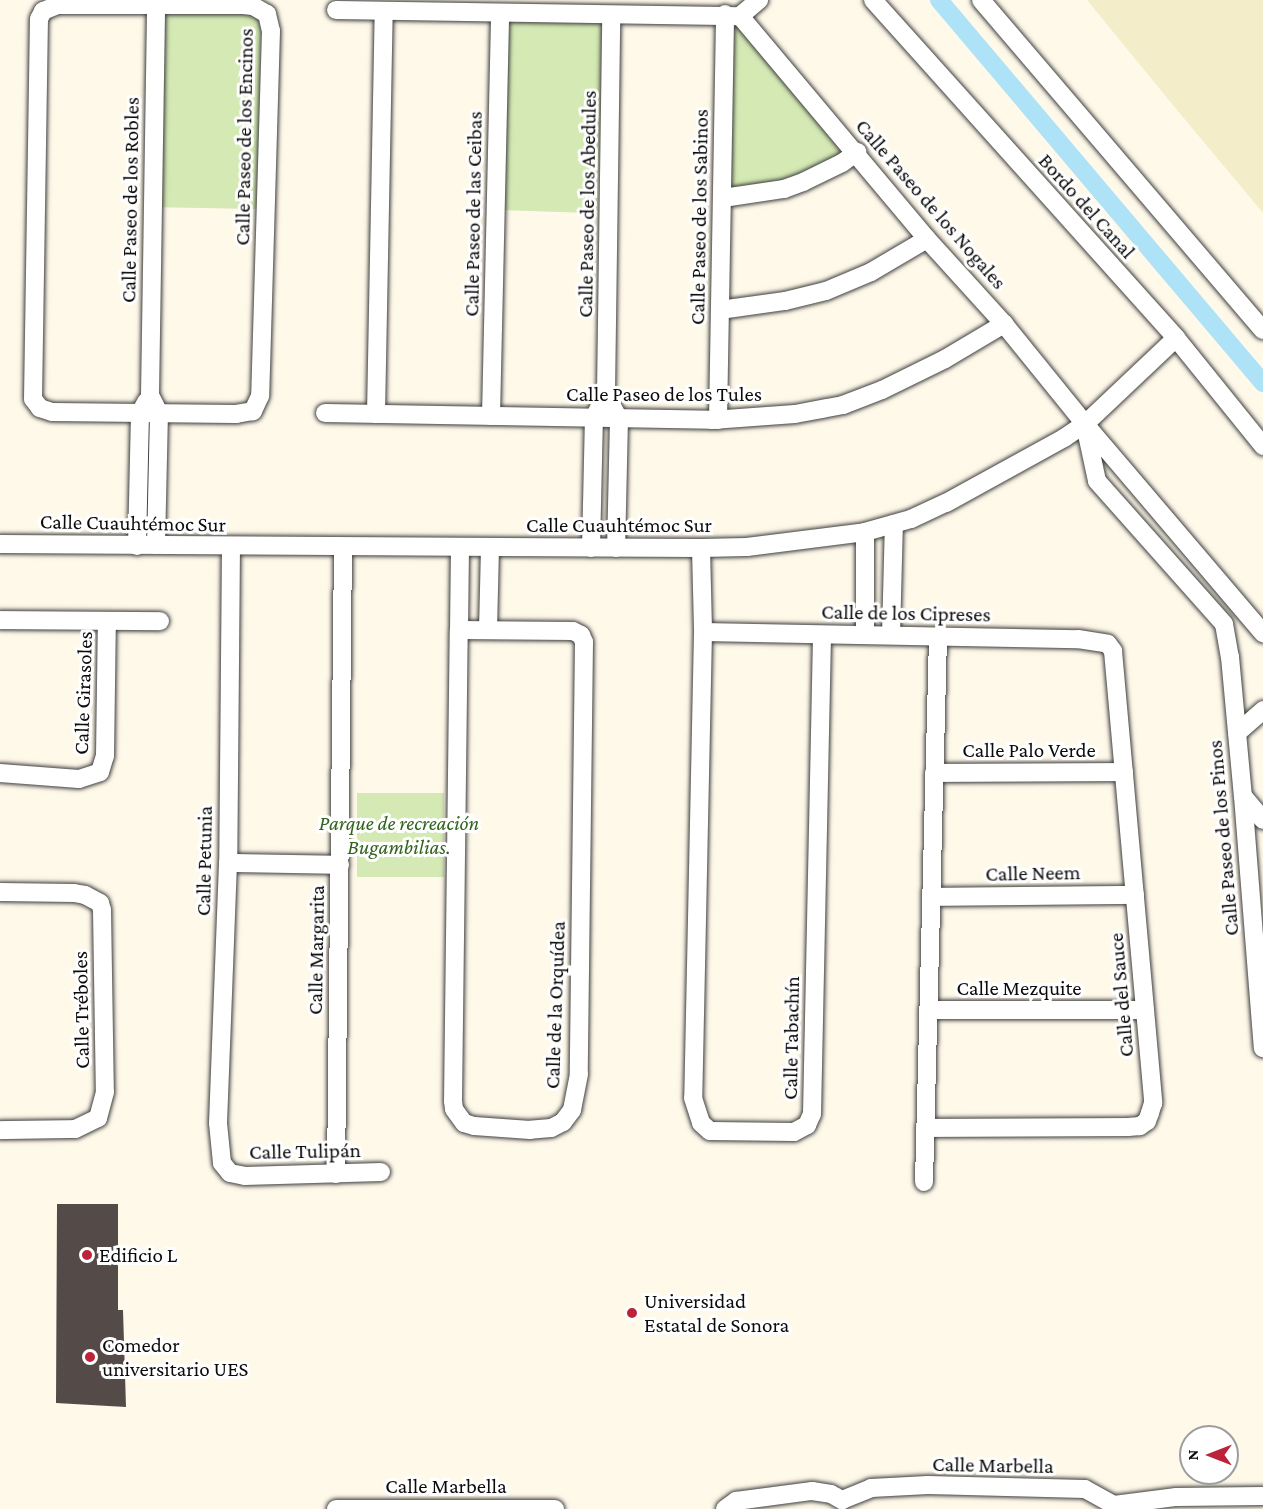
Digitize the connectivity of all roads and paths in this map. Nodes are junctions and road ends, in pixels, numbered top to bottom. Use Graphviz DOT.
graph roads {
  1 [pos="759,0"];
  2 [pos="873,0"];
  3 [pos="981,0"];
  4 [pos="156,6"];
  5 [pos="336,10"];
  6 [pos="384,13"];
  7 [pos="500,13"];
  8 [pos="611,15"];
  9 [pos="732,15"];
  10 [pos="857,152"];
  11 [pos="723,198"];
  12 [pos="927,239"];
  13 [pos="720,310"];
  14 [pos="1004,324"];
  15 [pos="1263,330"];
  16 [pos="1176,338"];
  17 [pos="606,393"];
  18 [pos="150,395"];
  19 [pos="140,413"];
  20 [pos="159,413"];
  21 [pos="325,413"];
  22 [pos="376,414"];
  23 [pos="491,416"];
  24 [pos="594,418"];
  25 [pos="619,418"];
  26 [pos="718,420"];
  27 [pos="1085,424"];
  28 [pos="1263,446"];
  29 [pos="894,524"];
  30 [pos="865,532"];
  31 [pos="0,544"];
  32 [pos="156,545"];
  33 [pos="137,546"];
  34 [pos="231,546"];
  35 [pos="343,547"];
  36 [pos="460,547"];
  37 [pos="490,547"];
  38 [pos="591,548"];
  39 [pos="616,548"];
  40 [pos="701,548"];
  41 [pos="1242,609"];
  42 [pos="0,620"];
  43 [pos="107,621"];
  44 [pos="160,621"];
  45 [pos="1224,624"];
  46 [pos="459,630"];
  47 [pos="488,630"];
  48 [pos="703,632"];
  49 [pos="1263,633"];
  50 [pos="822,635"];
  51 [pos="865,635"];
  52 [pos="891,635"];
  53 [pos="938,636"];
  54 [pos="1108,644"];
  55 [pos="1263,710"];
  56 [pos="1237,734"];
  57 [pos="1124,772"];
  58 [pos="934,773"];
  59 [pos="0,774"];
  60 [pos="1243,796"];
  61 [pos="1263,819"];
  62 [pos="228,863"];
  63 [pos="339,865"];
  64 [pos="0,892"];
  65 [pos="1135,895"];
  66 [pos="931,897"];
  67 [pos="1261,996"];
  68 [pos="928,1010"];
  69 [pos="1145,1010"];
  70 [pos="1263,1048"];
  71 [pos="925,1128"];
  72 [pos="0,1130"];
  73 [pos="381,1172"];
  74 [pos="230,1173"];
  75 [pos="336,1174"];
  76 [pos="924,1182"];
  77 [pos="1263,1496"];
  78 [pos="844,1504"];
  79 [pos="1101,1504"];
  80 [pos="336,1509"];
  81 [pos="370,1509"];
  82 [pos="555,1509"];
  83 [pos="725,1509"];
  1 -- 9 [label="street"];
  2 -- 16 [label="street, Bordo del Canal"];
  3 -- 15 [label="street"];
  4 -- 18 [label="street, Calle Paseo de los Robles"];
  4 -- 19 [label="street, Calle Paseo de los Encinos"];
  4 -- 20 [label="street, Calle Paseo de los Encinos"];
  5 -- 6 [label="street"];
  6 -- 7 [label="street"];
  6 -- 22 [label="street"];
  7 -- 8 [label="street"];
  7 -- 23 [label="street, Calle Paseo de las Ceibas"];
  8 -- 9 [label="street"];
  8 -- 17 [label="street, Calle Paseo de los Abedules"];
  9 -- 10 [label="street, Calle Paseo de los Nogales"];
  9 -- 11 [label="street, Calle Paseo de los Sabinos"];
  10 -- 11 [label="street"];
  10 -- 12 [label="street, Calle Paseo de los Nogales"];
  11 -- 13 [label="street, Calle Paseo de los Sabinos"];
  12 -- 13 [label="street"];
  12 -- 14 [label="street, Calle Paseo de los Nogales"];
  13 -- 26 [label="street, Calle Paseo de los Sabinos"];
  14 -- 26 [label="street, Calle Paseo de los Tules"];
  14 -- 27 [label="street, Calle Paseo de los Nogales"];
  16 -- 27 [label="street, Calle Cuauhtémoc Sur"];
  16 -- 28 [label="street, Bordo del Canal"];
  17 -- 24 [label="street, Calle Paseo de los Abedules"];
  17 -- 25 [label="street, Calle Paseo de los Abedules"];
  18 -- 19 [label="street, Calle Paseo de los Robles"];
  18 -- 20 [label="street, Calle Paseo de los Robles"];
  19 -- 20 [label="street, Calle Paseo de los Encinos"];
  19 -- 33 [label="street, Calle Paseo de los Robles"];
  20 -- 32 [label="street, Calle Paseo de los Robles"];
  21 -- 22 [label="street, Calle Paseo de los Tules"];
  22 -- 23 [label="street, Calle Paseo de los Tules"];
  23 -- 24 [label="street, Calle Paseo de los Tules"];
  24 -- 25 [label="street, Calle Paseo de los Tules"];
  24 -- 38 [label="street, Calle Paseo de los Abedules"];
  25 -- 26 [label="street, Calle Paseo de los Tules"];
  25 -- 39 [label="street, Calle Paseo de los Abedules"];
  27 -- 29 [label="street, Calle Cuauhtémoc Sur"];
  27 -- 41 [label="street, Calle Paseo de los Nogales"];
  27 -- 45 [label="street, Calle Paseo de los Nogales"];
  29 -- 30 [label="street, Calle Cuauhtémoc Sur"];
  29 -- 52 [label="street"];
  30 -- 40 [label="street, Calle Cuauhtémoc Sur"];
  30 -- 51 [label="street"];
  31 -- 33 [label="street, Calle Cuauhtémoc Sur"];
  32 -- 33 [label="street, Calle Cuauhtémoc Sur"];
  32 -- 34 [label="street, Calle Cuauhtémoc Sur"];
  34 -- 35 [label="street, Calle Cuauhtémoc Sur"];
  34 -- 62 [label="street, Calle Petunia"];
  35 -- 36 [label="street, Calle Cuauhtémoc Sur"];
  35 -- 63 [label="street, Calle Margarita"];
  36 -- 37 [label="street, Calle Cuauhtémoc Sur"];
  36 -- 46 [label="street, Calle de la Orquídea"];
  37 -- 38 [label="street, Calle Cuauhtémoc Sur"];
  37 -- 47 [label="street"];
  38 -- 39 [label="street, Calle Cuauhtémoc Sur"];
  39 -- 40 [label="street, Calle Cuauhtémoc Sur"];
  40 -- 48 [label="street"];
  41 -- 45 [label="street"];
  41 -- 49 [label="street, Calle Paseo de los Nogales"];
  42 -- 43 [label="street"];
  43 -- 44 [label="street"];
  43 -- 59 [label="street, Calle Girasoles"];
  45 -- 56 [label="street, Calle Paseo de los Pinos"];
  46 -- 47 [label="street, Calle de la Orquídea"];
  46 -- 47 [label="street, Calle de la Orquídea"];
  48 -- 50 [label="street, Calle de los Cipreses"];
  48 -- 50 [label="street, Calle Tabachín"];
  50 -- 51 [label="street, Calle de los Cipreses"];
  51 -- 52 [label="street, Calle de los Cipreses"];
  52 -- 53 [label="street, Calle de los Cipreses"];
  53 -- 54 [label="street, Calle de los Cipreses"];
  53 -- 58 [label="street"];
  54 -- 57 [label="street, Calle del Sauce"];
  55 -- 56 [label="street"];
  56 -- 60 [label="street, Calle Paseo de los Pinos"];
  57 -- 58 [label="street, Calle Palo Verde"];
  57 -- 65 [label="street, Calle del Sauce"];
  58 -- 66 [label="street"];
  60 -- 61 [label="street"];
  60 -- 67 [label="street, Calle Paseo de los Pinos"];
  62 -- 63 [label="street"];
  62 -- 74 [label="street, Calle Petunia"];
  63 -- 75 [label="street, Calle Margarita"];
  64 -- 72 [label="street, Calle Tréboles"];
  65 -- 66 [label="street, Calle Neem"];
  65 -- 69 [label="street, Calle del Sauce"];
  66 -- 68 [label="street"];
  67 -- 70 [label="street, Calle Paseo de los Pinos"];
  68 -- 69 [label="street, Calle Mezquite"];
  68 -- 71 [label="street"];
  69 -- 71 [label="street, Calle del Sauce"];
  71 -- 76 [label="street"];
  73 -- 75 [label="street, Calle Tulipán"];
  74 -- 75 [label="street, Calle Tulipán"];
  77 -- 79 [label="street, Calle Marbella"];
  78 -- 79 [label="street, Calle Marbella"];
  78 -- 83 [label="street, Calle Marbella"];
  80 -- 81 [label="street, Calle Marbella"];
  81 -- 82 [label="street, Calle Marbella"];
}
